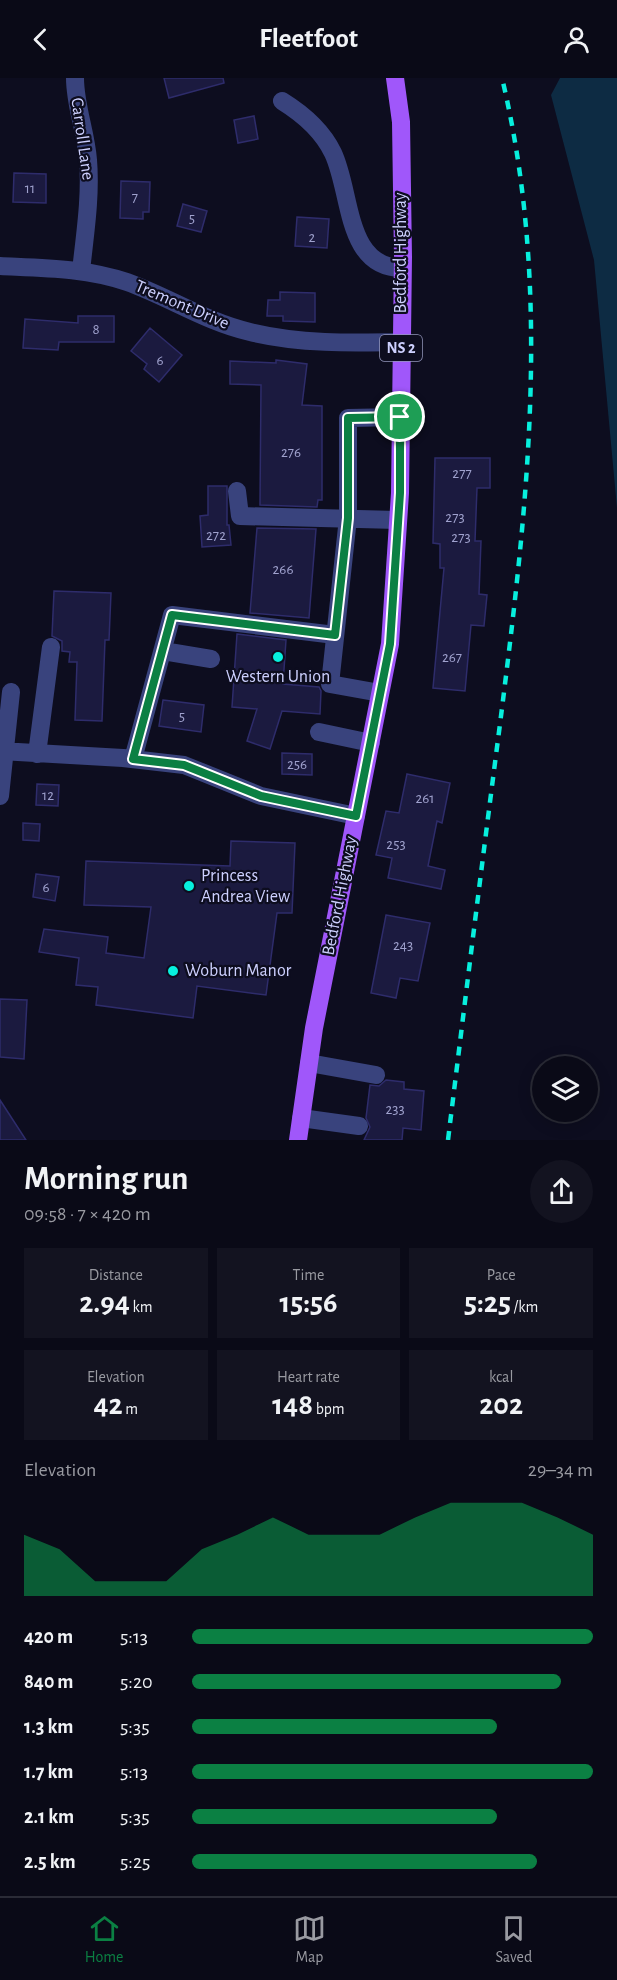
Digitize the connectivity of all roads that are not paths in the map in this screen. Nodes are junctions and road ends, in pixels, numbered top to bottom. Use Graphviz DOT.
graph roads {
  1 [pos="75,78"];
  2 [pos="395,78"];
  3 [pos="282,101"];
  4 [pos="0,266"];
  5 [pos="402,268"];
  6 [pos="81,271"];
  7 [pos="401,342"];
  8 [pos="400,417"];
  9 [pos="237,491"];
  10 [pos="348,518"];
  11 [pos="397,519"];
  12 [pos="335,635"];
  13 [pos="51,647"];
  14 [pos="162,651"];
  15 [pos="211,659"];
  16 [pos="11,692"];
  17 [pos="380,693"];
  18 [pos="319,732"];
  19 [pos="371,743"];
  20 [pos="2,751"];
  21 [pos="36,754"];
  22 [pos="133,759"];
  23 [pos="0,796"];
  24 [pos="356,816"];
  25 [pos="309,1063"];
  26 [pos="376,1075"];
  27 [pos="301,1118"];
  28 [pos="359,1126"];
  29 [pos="298,1140"];
  1 -- 6 [label="street, Carroll Lane"];
  2 -- 5 [label="main road, Bedford Highway / NS 2"];
  3 -- 5 [label="street"];
  4 -- 6 [label="street, Tremont Drive"];
  5 -- 7 [label="main road, Bedford Highway / NS 2"];
  6 -- 7 [label="street, Tremont Drive"];
  7 -- 8 [label="main road, Bedford Highway / NS 2"];
  8 -- 10 [label="street"];
  8 -- 11 [label="main road, Bedford Highway / NS 2"];
  9 -- 10 [label="street"];
  10 -- 11 [label="street"];
  10 -- 12 [label="street"];
  11 -- 17 [label="main road, Bedford Highway / NS 2"];
  12 -- 14 [label="street"];
  12 -- 17 [label="street"];
  13 -- 21 [label="street"];
  14 -- 15 [label="street"];
  14 -- 22 [label="street"];
  16 -- 20 [label="street"];
  17 -- 19 [label="main road, Bedford Highway / NS 2"];
  18 -- 19 [label="street"];
  19 -- 24 [label="main road, Bedford Highway / NS 2"];
  20 -- 21 [label="street"];
  20 -- 23 [label="street"];
  21 -- 22 [label="street"];
  22 -- 24 [label="street"];
  24 -- 25 [label="main road, Bedford Highway / NS 2"];
  25 -- 26 [label="street"];
  25 -- 27 [label="main road, Bedford Highway / NS 2"];
  27 -- 28 [label="street"];
  27 -- 29 [label="main road, Bedford Highway / NS 2"];
}
